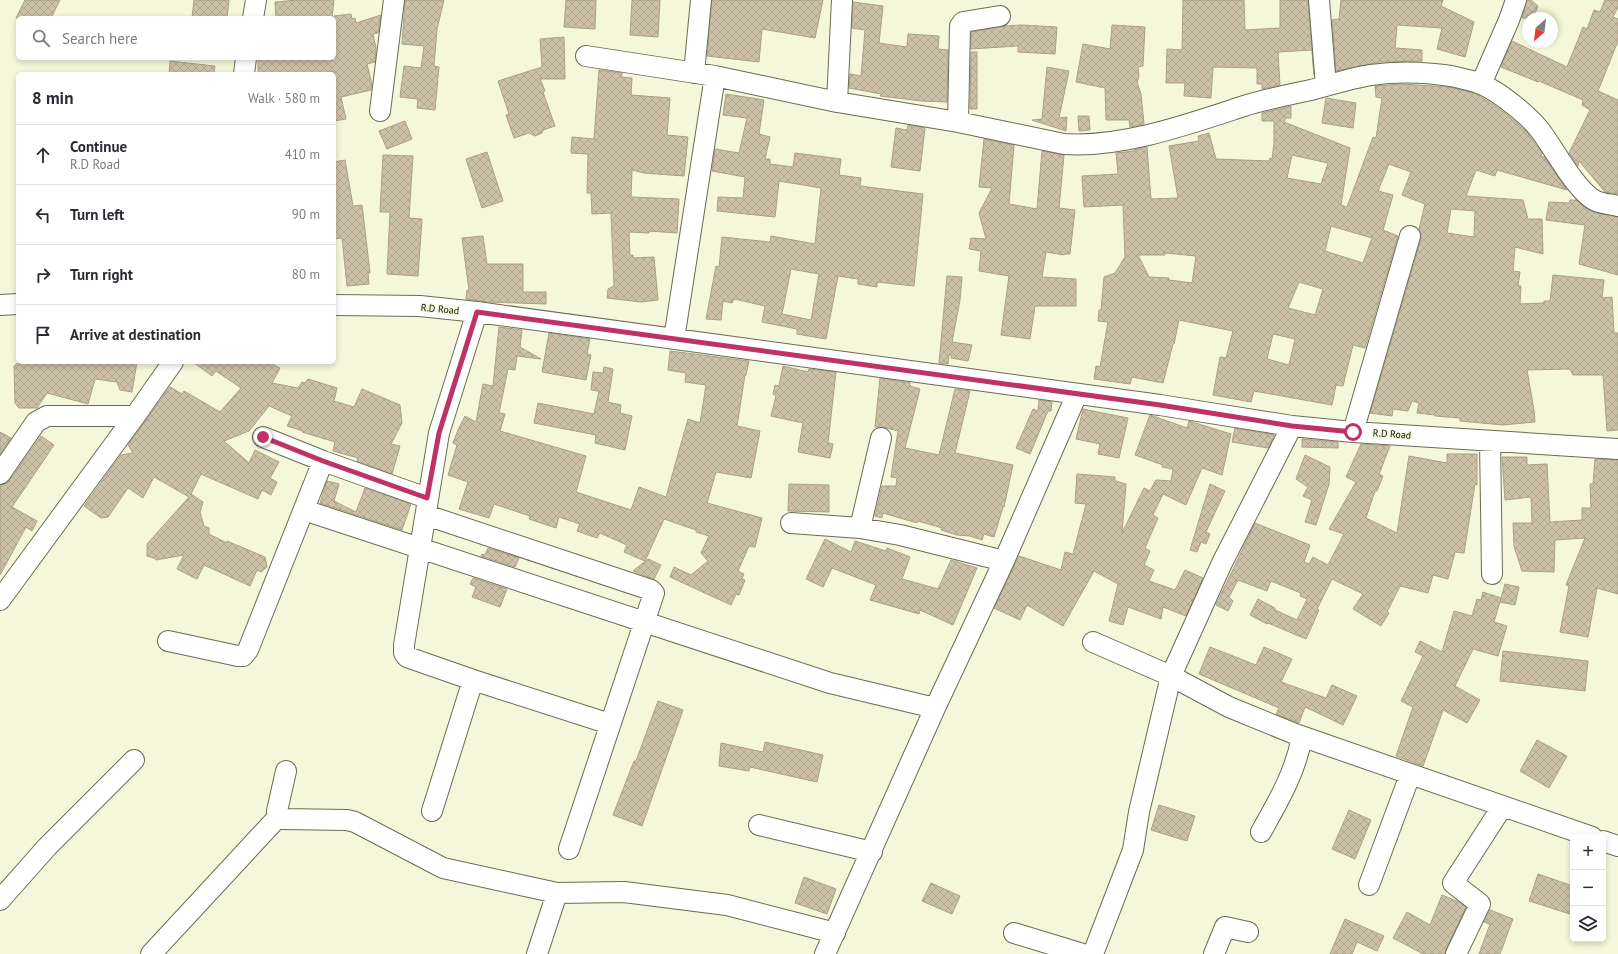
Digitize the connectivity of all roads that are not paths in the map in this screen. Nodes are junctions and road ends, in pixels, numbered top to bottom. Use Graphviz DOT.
graph roads {
  1 [pos="256,0"];
  2 [pos="394,0"];
  3 [pos="701,0"];
  4 [pos="842,0"];
  5 [pos="1318,0"];
  6 [pos="1516,0"];
  7 [pos="253,16"];
  8 [pos="1000,16"];
  9 [pos="586,56"];
  10 [pos="246,60"];
  11 [pos="244,72"];
  12 [pos="694,72"];
  13 [pos="715,76"];
  14 [pos="1481,84"];
  15 [pos="1326,86"];
  16 [pos="837,102"];
  17 [pos="380,111"];
  18 [pos="958,122"];
  19 [pos="1618,206"];
  20 [pos="1410,236"];
  21 [pos="0,304"];
  22 [pos="16,304"];
  23 [pos="336,305"];
  24 [pos="477,312"];
  25 [pos="674,339"];
  26 [pos="172,364"];
  27 [pos="1076,394"];
  28 [pos="135,416"];
  29 [pos="1292,426"];
  30 [pos="1353,432"];
  31 [pos="263,437"];
  32 [pos="881,438"];
  33 [pos="1490,441"];
  34 [pos="1618,449"];
  35 [pos="323,461"];
  36 [pos="0,474"];
  37 [pos="426,506"];
  38 [pos="313,513"];
  39 [pos="791,522"];
  40 [pos="860,528"];
  41 [pos="1004,561"];
  42 [pos="1492,574"];
  43 [pos="0,600"];
  44 [pos="168,641"];
  45 [pos="1093,642"];
  46 [pos="1171,676"];
  47 [pos="473,680"];
  48 [pos="935,708"];
  49 [pos="610,724"];
  50 [pos="1302,737"];
  51 [pos="134,760"];
  52 [pos="286,771"];
  53 [pos="1410,775"];
  54 [pos="1502,806"];
  55 [pos="432,811"];
  56 [pos="278,817"];
  57 [pos="759,825"];
  58 [pos="1261,832"];
  59 [pos="1583,834"];
  60 [pos="1606,842"];
  61 [pos="1618,846"];
  62 [pos="569,849"];
  63 [pos="872,852"];
  64 [pos="1369,885"];
  65 [pos="557,894"];
  66 [pos="0,900"];
  67 [pos="1248,932"];
  68 [pos="835,933"];
  69 [pos="1014,933"];
  70 [pos="151,954"];
  71 [pos="537,954"];
  72 [pos="825,954"];
  73 [pos="1084,954"];
  74 [pos="1093,954"];
  75 [pos="1214,954"];
  76 [pos="1456,954"];
  1 -- 7 [label="street"];
  2 -- 17 [label="street"];
  3 -- 12 [label="street"];
  4 -- 16 [label="street"];
  5 -- 15 [label="street"];
  6 -- 14 [label="street"];
  8 -- 18 [label="street"];
  9 -- 12 [label="street"];
  10 -- 11 [label="street"];
  12 -- 13 [label="street"];
  13 -- 16 [label="street"];
  13 -- 25 [label="street"];
  14 -- 15 [label="street"];
  14 -- 19 [label="street"];
  15 -- 18 [label="street"];
  16 -- 18 [label="street"];
  20 -- 30 [label="street"];
  21 -- 22 [label="street"];
  23 -- 24 [label="street, R.D Road"];
  24 -- 25 [label="street, R.D Road"];
  24 -- 37 [label="street"];
  25 -- 27 [label="street, R.D Road"];
  26 -- 28 [label="street"];
  27 -- 29 [label="street, R.D Road"];
  27 -- 41 [label="street"];
  28 -- 36 [label="street"];
  28 -- 43 [label="street"];
  29 -- 30 [label="street, R.D Road"];
  29 -- 46 [label="street"];
  30 -- 33 [label="street, R.D Road"];
  31 -- 35 [label="street"];
  32 -- 40 [label="street"];
  33 -- 34 [label="street, R.D Road"];
  33 -- 42 [label="street"];
  35 -- 37 [label="street"];
  35 -- 44 [label="street"];
  37 -- 47 [label="street"];
  37 -- 49 [label="street"];
  38 -- 48 [label="street"];
  39 -- 40 [label="street"];
  40 -- 41 [label="street"];
  41 -- 48 [label="street"];
  45 -- 46 [label="street"];
  46 -- 50 [label="street"];
  46 -- 74 [label="street"];
  47 -- 49 [label="street"];
  47 -- 55 [label="street"];
  48 -- 63 [label="street"];
  49 -- 62 [label="street"];
  50 -- 53 [label="street"];
  50 -- 58 [label="street"];
  51 -- 66 [label="street"];
  52 -- 56 [label="street"];
  53 -- 54 [label="street"];
  53 -- 64 [label="street"];
  54 -- 59 [label="street"];
  54 -- 76 [label="street"];
  56 -- 65 [label="street"];
  56 -- 70 [label="street"];
  57 -- 63 [label="street"];
  60 -- 61 [label="street"];
  63 -- 68 [label="street"];
  65 -- 68 [label="street"];
  65 -- 71 [label="street"];
  67 -- 75 [label="street"];
  68 -- 72 [label="street"];
  69 -- 73 [label="street"];
}
